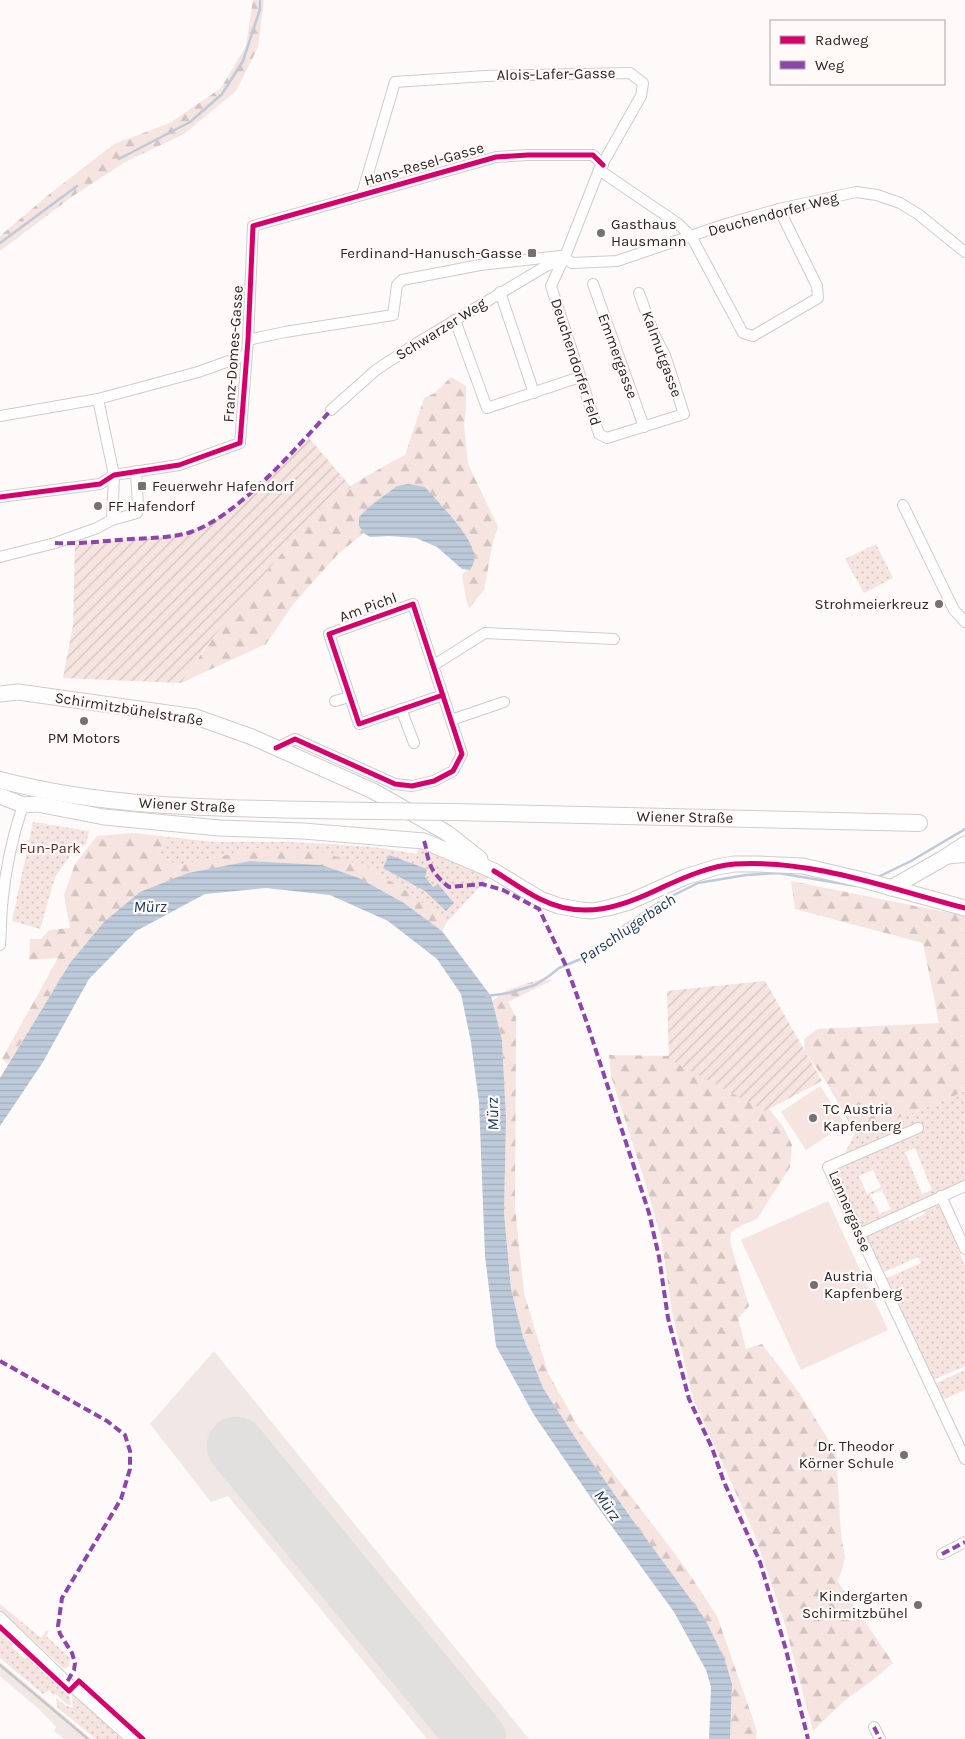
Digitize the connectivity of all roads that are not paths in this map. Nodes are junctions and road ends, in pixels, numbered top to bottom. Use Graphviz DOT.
graph roads {
  1 [pos="601,168"];
  2 [pos="362,194"];
  3 [pos="779,209"];
  4 [pos="253,226"];
  5 [pos="691,236"];
  6 [pos="965,252"];
  7 [pos="563,259"];
  8 [pos="593,284"];
  9 [pos="500,292"];
  10 [pos="639,293"];
  11 [pos="455,320"];
  12 [pos="248,340"];
  13 [pos="246,355"];
  14 [pos="580,377"];
  15 [pos="534,393"];
  16 [pos="98,399"];
  17 [pos="331,410"];
  18 [pos="684,414"];
  19 [pos="0,416"];
  20 [pos="644,427"];
  21 [pos="136,471"];
  22 [pos="114,475"];
  23 [pos="0,497"];
  24 [pos="903,505"];
  25 [pos="112,520"];
  26 [pos="0,556"];
  27 [pos="965,622"];
  28 [pos="614,639"];
  29 [pos="434,665"];
  30 [pos="0,694"];
  31 [pos="443,695"];
  32 [pos="349,697"];
  33 [pos="335,702"];
  34 [pos="504,702"];
  35 [pos="401,709"];
  36 [pos="451,720"];
  37 [pos="414,743"];
  38 [pos="276,748"];
  39 [pos="0,780"];
  40 [pos="0,796"];
  41 [pos="23,805"];
  42 [pos="426,821"];
  43 [pos="918,823"];
  44 [pos="424,841"];
  45 [pos="965,844"];
  46 [pos="965,857"];
  47 [pos="942,859"];
  48 [pos="494,871"];
  49 [pos="892,888"];
  50 [pos="965,908"];
  51 [pos="0,945"];
  52 [pos="918,1128"];
  53 [pos="965,1186"];
  54 [pos="941,1196"];
  55 [pos="859,1234"];
  56 [pos="965,1249"];
  57 [pos="964,1453"];
  58 [pos="965,1542"];
  59 [pos="942,1554"];
  60 [pos="0,1617"];
  61 [pos="874,1727"];
  62 [pos="131,1739"];
  63 [pos="880,1739"];
  1 -- 2 [label="street, Hans-Resel-Gasse"];
  1 -- 2 [label="street, Alois-Lafer-Gasse"];
  1 -- 5 [label="street, Hans-Resel-Gasse"];
  1 -- 7 [label="street, Alois-Lafer-Gasse"];
  2 -- 4 [label="street, Hans-Resel-Gasse"];
  3 -- 5 [label="street, Deuchendorfer Weg"];
  3 -- 5 [label="street"];
  3 -- 6 [label="street, Deuchendorfer Weg"];
  4 -- 12 [label="street, Franz-Domes-Gasse"];
  5 -- 7 [label="street, Deuchendorfer Weg"];
  7 -- 9 [label="street, Schwarzer Weg"];
  7 -- 12 [label="street"];
  7 -- 14 [label="street, Deuchendorfer Feld"];
  8 -- 20 [label="street, Emmergasse"];
  9 -- 11 [label="street, Schwarzer Weg"];
  9 -- 15 [label="street"];
  10 -- 18 [label="street, Kalmutgasse"];
  11 -- 15 [label="street"];
  11 -- 17 [label="street, Schwarzer Weg"];
  12 -- 13 [label="street, Franz-Domes-Gasse"];
  13 -- 16 [label="street"];
  13 -- 21 [label="street, Franz-Domes-Gasse"];
  14 -- 15 [label="street"];
  14 -- 20 [label="street, Deuchendorfer Feld"];
  16 -- 19 [label="street"];
  16 -- 22 [label="street"];
  18 -- 20 [label="street, Deuchendorfer Feld"];
  21 -- 22 [label="street, Franz-Domes-Gasse"];
  21 -- 25 [label="street"];
  22 -- 23 [label="street, Franz-Domes-Gasse"];
  22 -- 25 [label="street"];
  24 -- 27 [label="street"];
  25 -- 26 [label="street"];
  28 -- 29 [label="street"];
  29 -- 31 [label="street, Am Pichl"];
  29 -- 32 [label="street, Am Pichl"];
  30 -- 38 [label="main road, Schirmitzbühelstraße"];
  31 -- 35 [label="street, Am Pichl"];
  31 -- 36 [label="street, Am Pichl"];
  32 -- 33 [label="street"];
  32 -- 35 [label="street, Am Pichl"];
  34 -- 36 [label="street"];
  35 -- 37 [label="street"];
  36 -- 38 [label="street, Am Pichl"];
  38 -- 42 [label="main road, Schirmitzbühelstraße"];
  39 -- 43 [label="main road, Wiener Straße, bridge"];
  40 -- 41 [label="main road"];
  41 -- 44 [label="main road"];
  41 -- 51 [label="street"];
  42 -- 44 [label="main road"];
  42 -- 48 [label="main road, Schirmitzbühelstraße"];
  44 -- 48 [label="main road"];
  45 -- 47 [label="main road"];
  46 -- 47 [label="street"];
  47 -- 49 [label="main road"];
  48 -- 49 [label="main road"];
  49 -- 50 [label="main road"];
  52 -- 55 [label="street, Lannergasse"];
  53 -- 54 [label="street"];
  54 -- 55 [label="street"];
  54 -- 56 [label="street"];
  55 -- 57 [label="street, Lannergasse"];
  58 -- 59 [label="street"];
  60 -- 62 [label="street"];
  61 -- 63 [label="street"];
}
